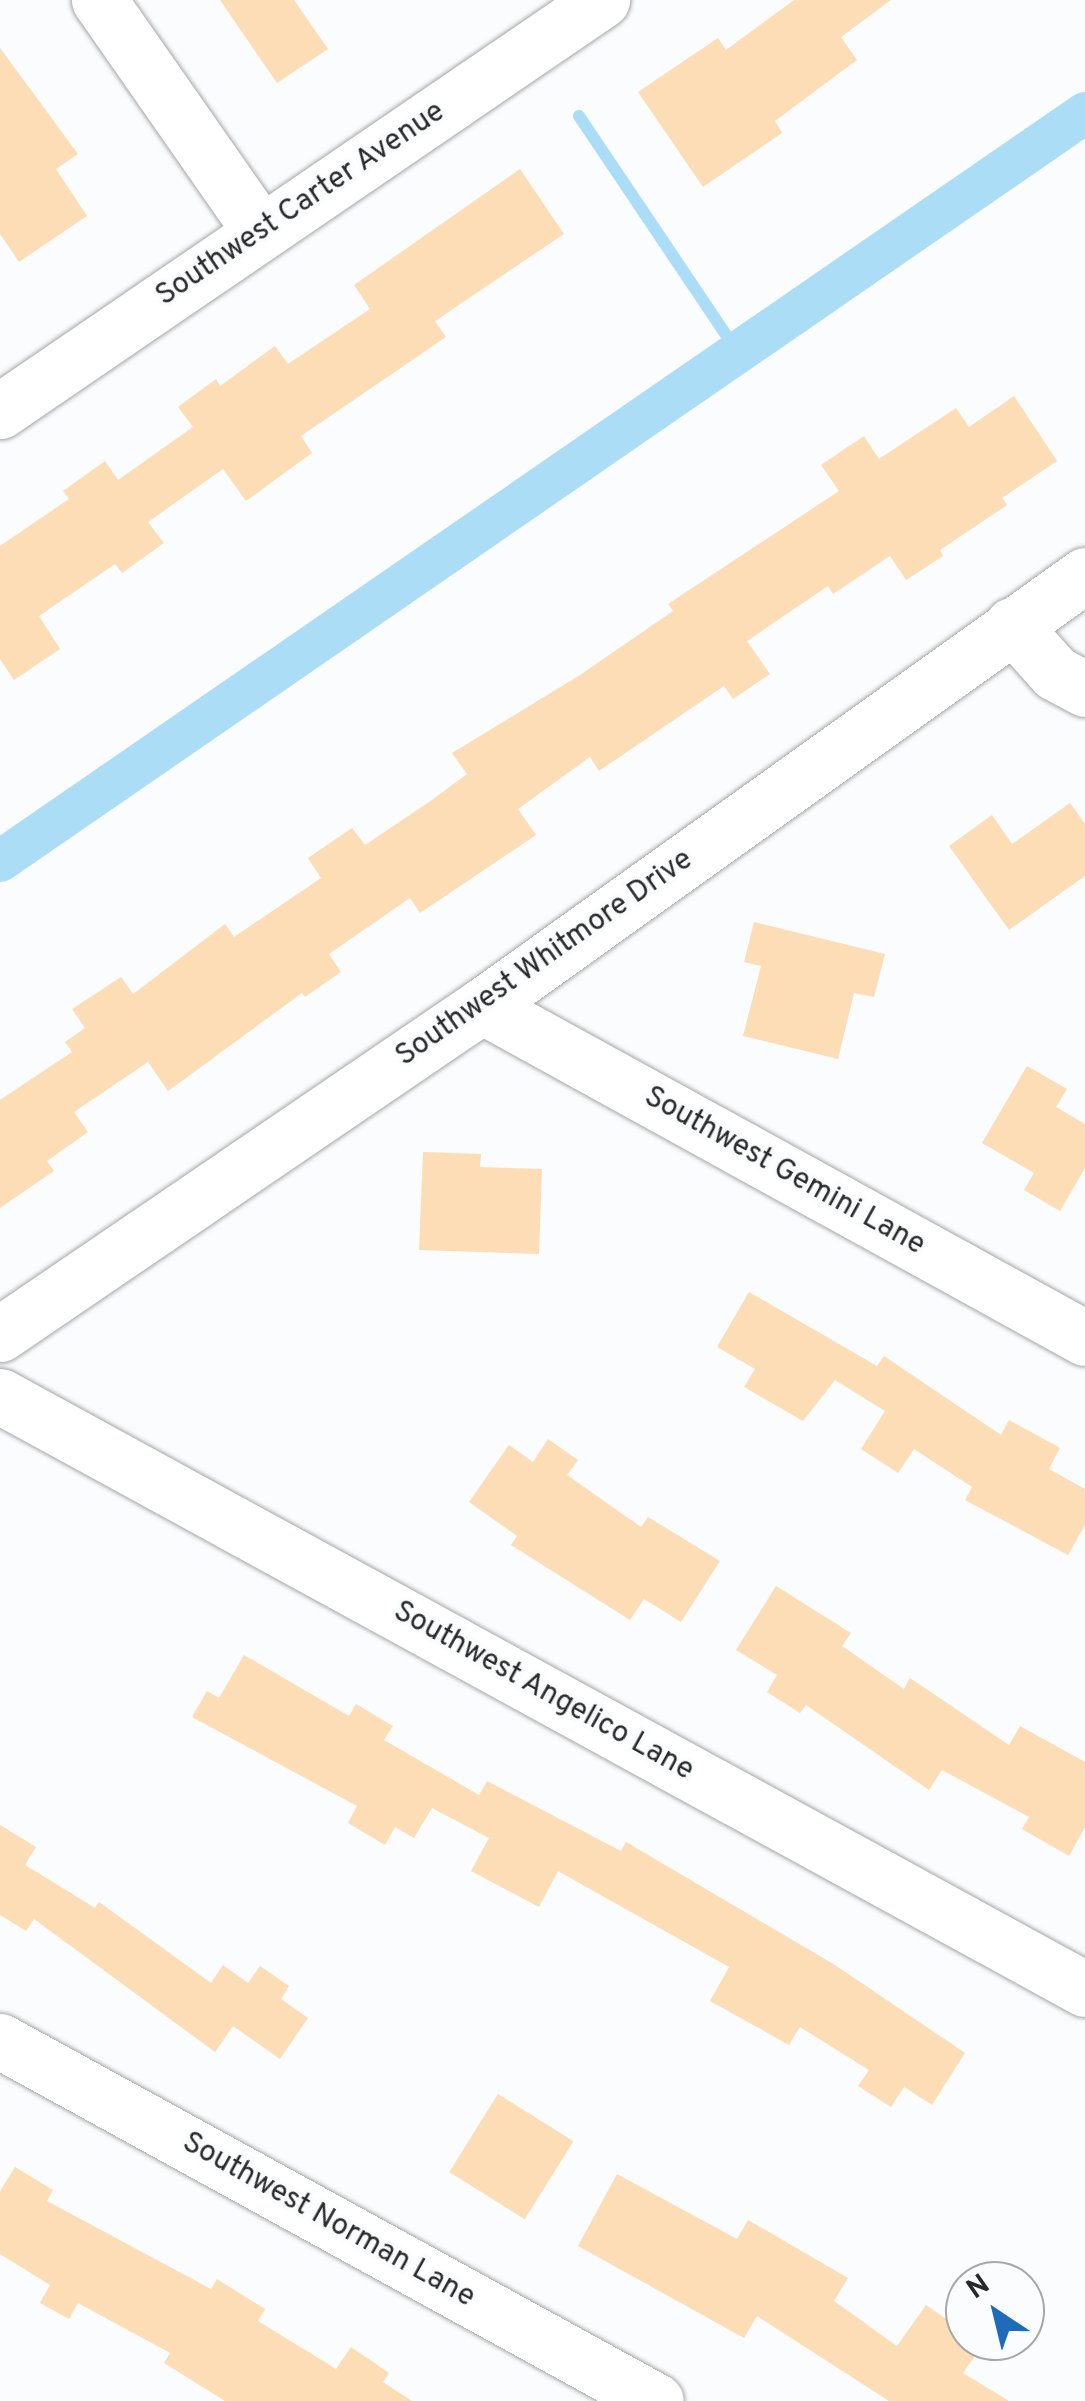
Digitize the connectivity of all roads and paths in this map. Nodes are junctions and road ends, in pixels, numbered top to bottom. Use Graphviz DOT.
graph roads {
  1 [pos="99,0"];
  2 [pos="602,0"];
  3 [pos="261,232"];
  4 [pos="0,411"];
  5 [pos="1085,576"];
  6 [pos="1012,626"];
  7 [pos="1085,689"];
  8 [pos="482,1006"];
  9 [pos="0,1334"];
  10 [pos="1085,1338"];
  11 [pos="0,1396"];
  12 [pos="1085,1989"];
  13 [pos="0,2041"];
  14 [pos="656,2401"];
  1 -- 3 [label="street"];
  2 -- 3 [label="street, Southwest Carter Avenue"];
  3 -- 4 [label="street, Southwest Carter Avenue"];
  5 -- 6 [label="street, Southwest Whitmore Drive"];
  6 -- 7 [label="street"];
  6 -- 8 [label="street, Southwest Whitmore Drive"];
  8 -- 9 [label="street, Southwest Whitmore Drive"];
  8 -- 10 [label="street, Southwest Gemini Lane"];
  11 -- 12 [label="street, Southwest Angelico Lane"];
  13 -- 14 [label="street, Southwest Norman Lane"];
}
